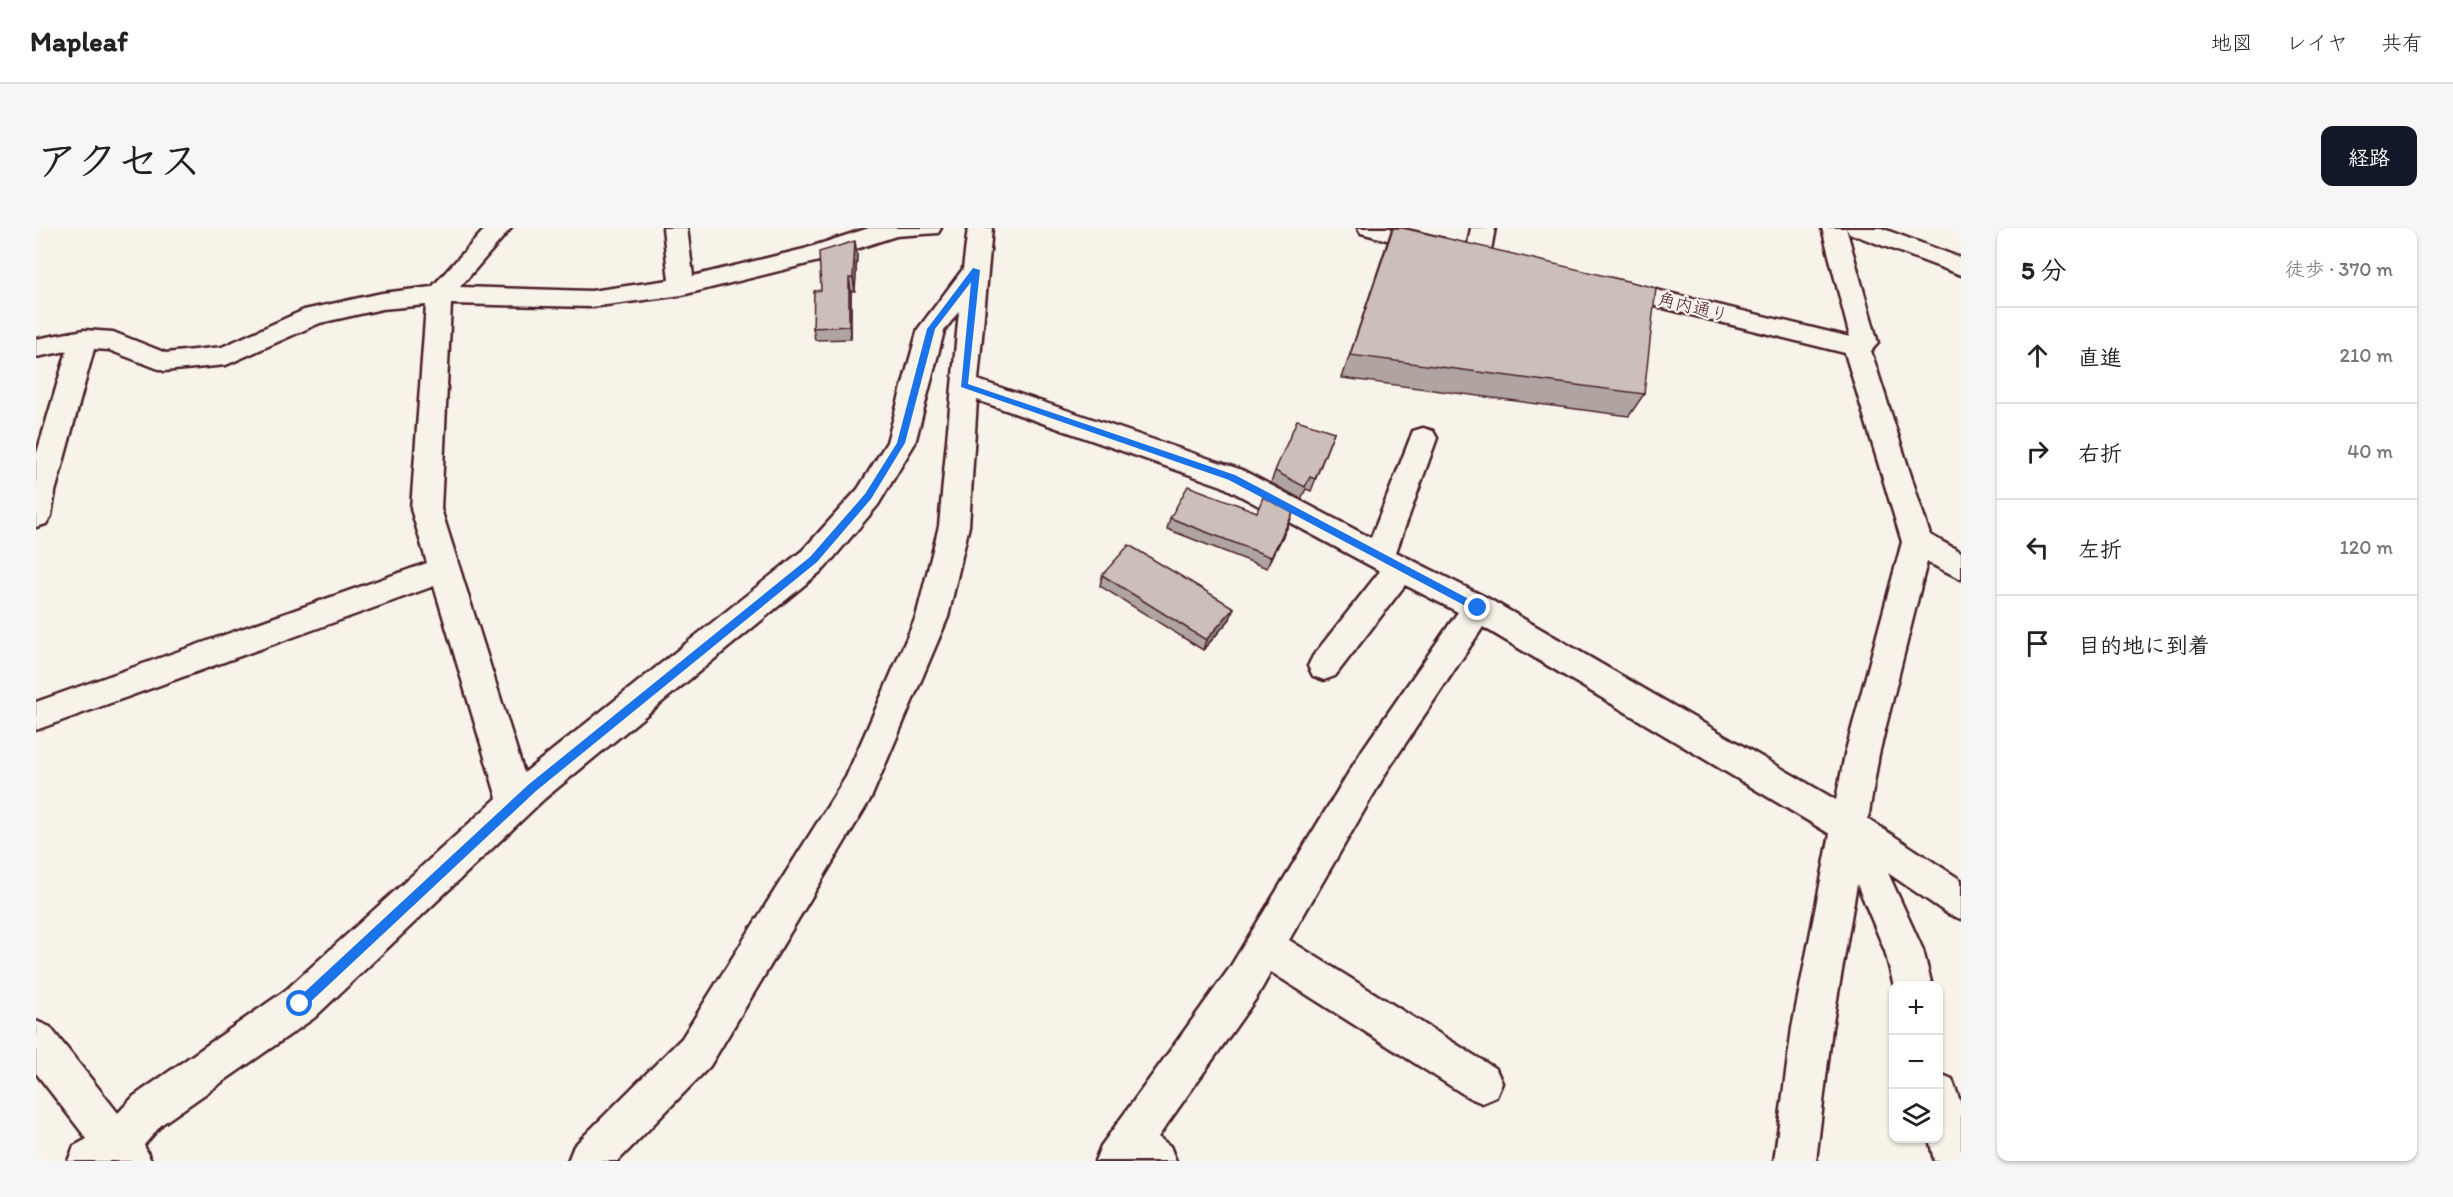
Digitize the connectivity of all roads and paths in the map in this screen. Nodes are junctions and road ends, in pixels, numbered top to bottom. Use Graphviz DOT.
graph roads {
  1 [pos="499,228"];
  2 [pos="675,228"];
  3 [pos="929,228"];
  4 [pos="980,228"];
  5 [pos="1370,228"];
  6 [pos="1483,228"];
  7 [pos="1834,228"];
  8 [pos="1858,228"];
  9 [pos="1961,267"];
  10 [pos="976,270"];
  11 [pos="1592,283"];
  12 [pos="682,286"];
  13 [pos="439,295"];
  14 [pos="84,339"];
  15 [pos="1856,347"];
  16 [pos="36,348"];
  17 [pos="964,385"];
  18 [pos="1423,438"];
  19 [pos="37,500"];
  20 [pos="1917,542"];
  21 [pos="1389,563"];
  22 [pos="1961,567"];
  23 [pos="444,570"];
  24 [pos="1478,608"];
  25 [pos="1324,666"];
  26 [pos="36,716"];
  27 [pos="516,803"];
  28 [pos="1849,826"];
  29 [pos="1961,901"];
  30 [pos="1264,946"];
  31 [pos="1912,981"];
  32 [pos="36,1041"];
  33 [pos="1482,1083"];
  34 [pos="1943,1113"];
  35 [pos="112,1155"];
  36 [pos="1134,1155"];
  37 [pos="589,1161"];
  38 [pos="1795,1161"];
  39 [pos="1955,1161"];
  1 -- 13 [label="street"];
  2 -- 12 [label="street"];
  3 -- 12 [label="street"];
  4 -- 10 [label="street"];
  5 -- 6 [label="street"];
  7 -- 15 [label="street"];
  8 -- 9 [label="street"];
  10 -- 17 [label="street"];
  10 -- 27 [label="street"];
  11 -- 15 [label="street, 角内通り"];
  12 -- 13 [label="street"];
  13 -- 14 [label="street"];
  13 -- 23 [label="street"];
  14 -- 16 [label="street"];
  14 -- 19 [label="street"];
  15 -- 20 [label="street"];
  17 -- 21 [label="street"];
  17 -- 37 [label="street"];
  18 -- 21 [label="street"];
  20 -- 22 [label="street"];
  20 -- 28 [label="street"];
  21 -- 24 [label="street"];
  21 -- 25 [label="street"];
  23 -- 26 [label="street"];
  23 -- 27 [label="street"];
  24 -- 28 [label="street"];
  24 -- 30 [label="street"];
  27 -- 35 [label="street"];
  28 -- 29 [label="street"];
  28 -- 31 [label="street"];
  28 -- 38 [label="street"];
  30 -- 33 [label="street"];
  30 -- 36 [label="street"];
  32 -- 35 [label="street"];
  34 -- 39 [label="street"];
}
